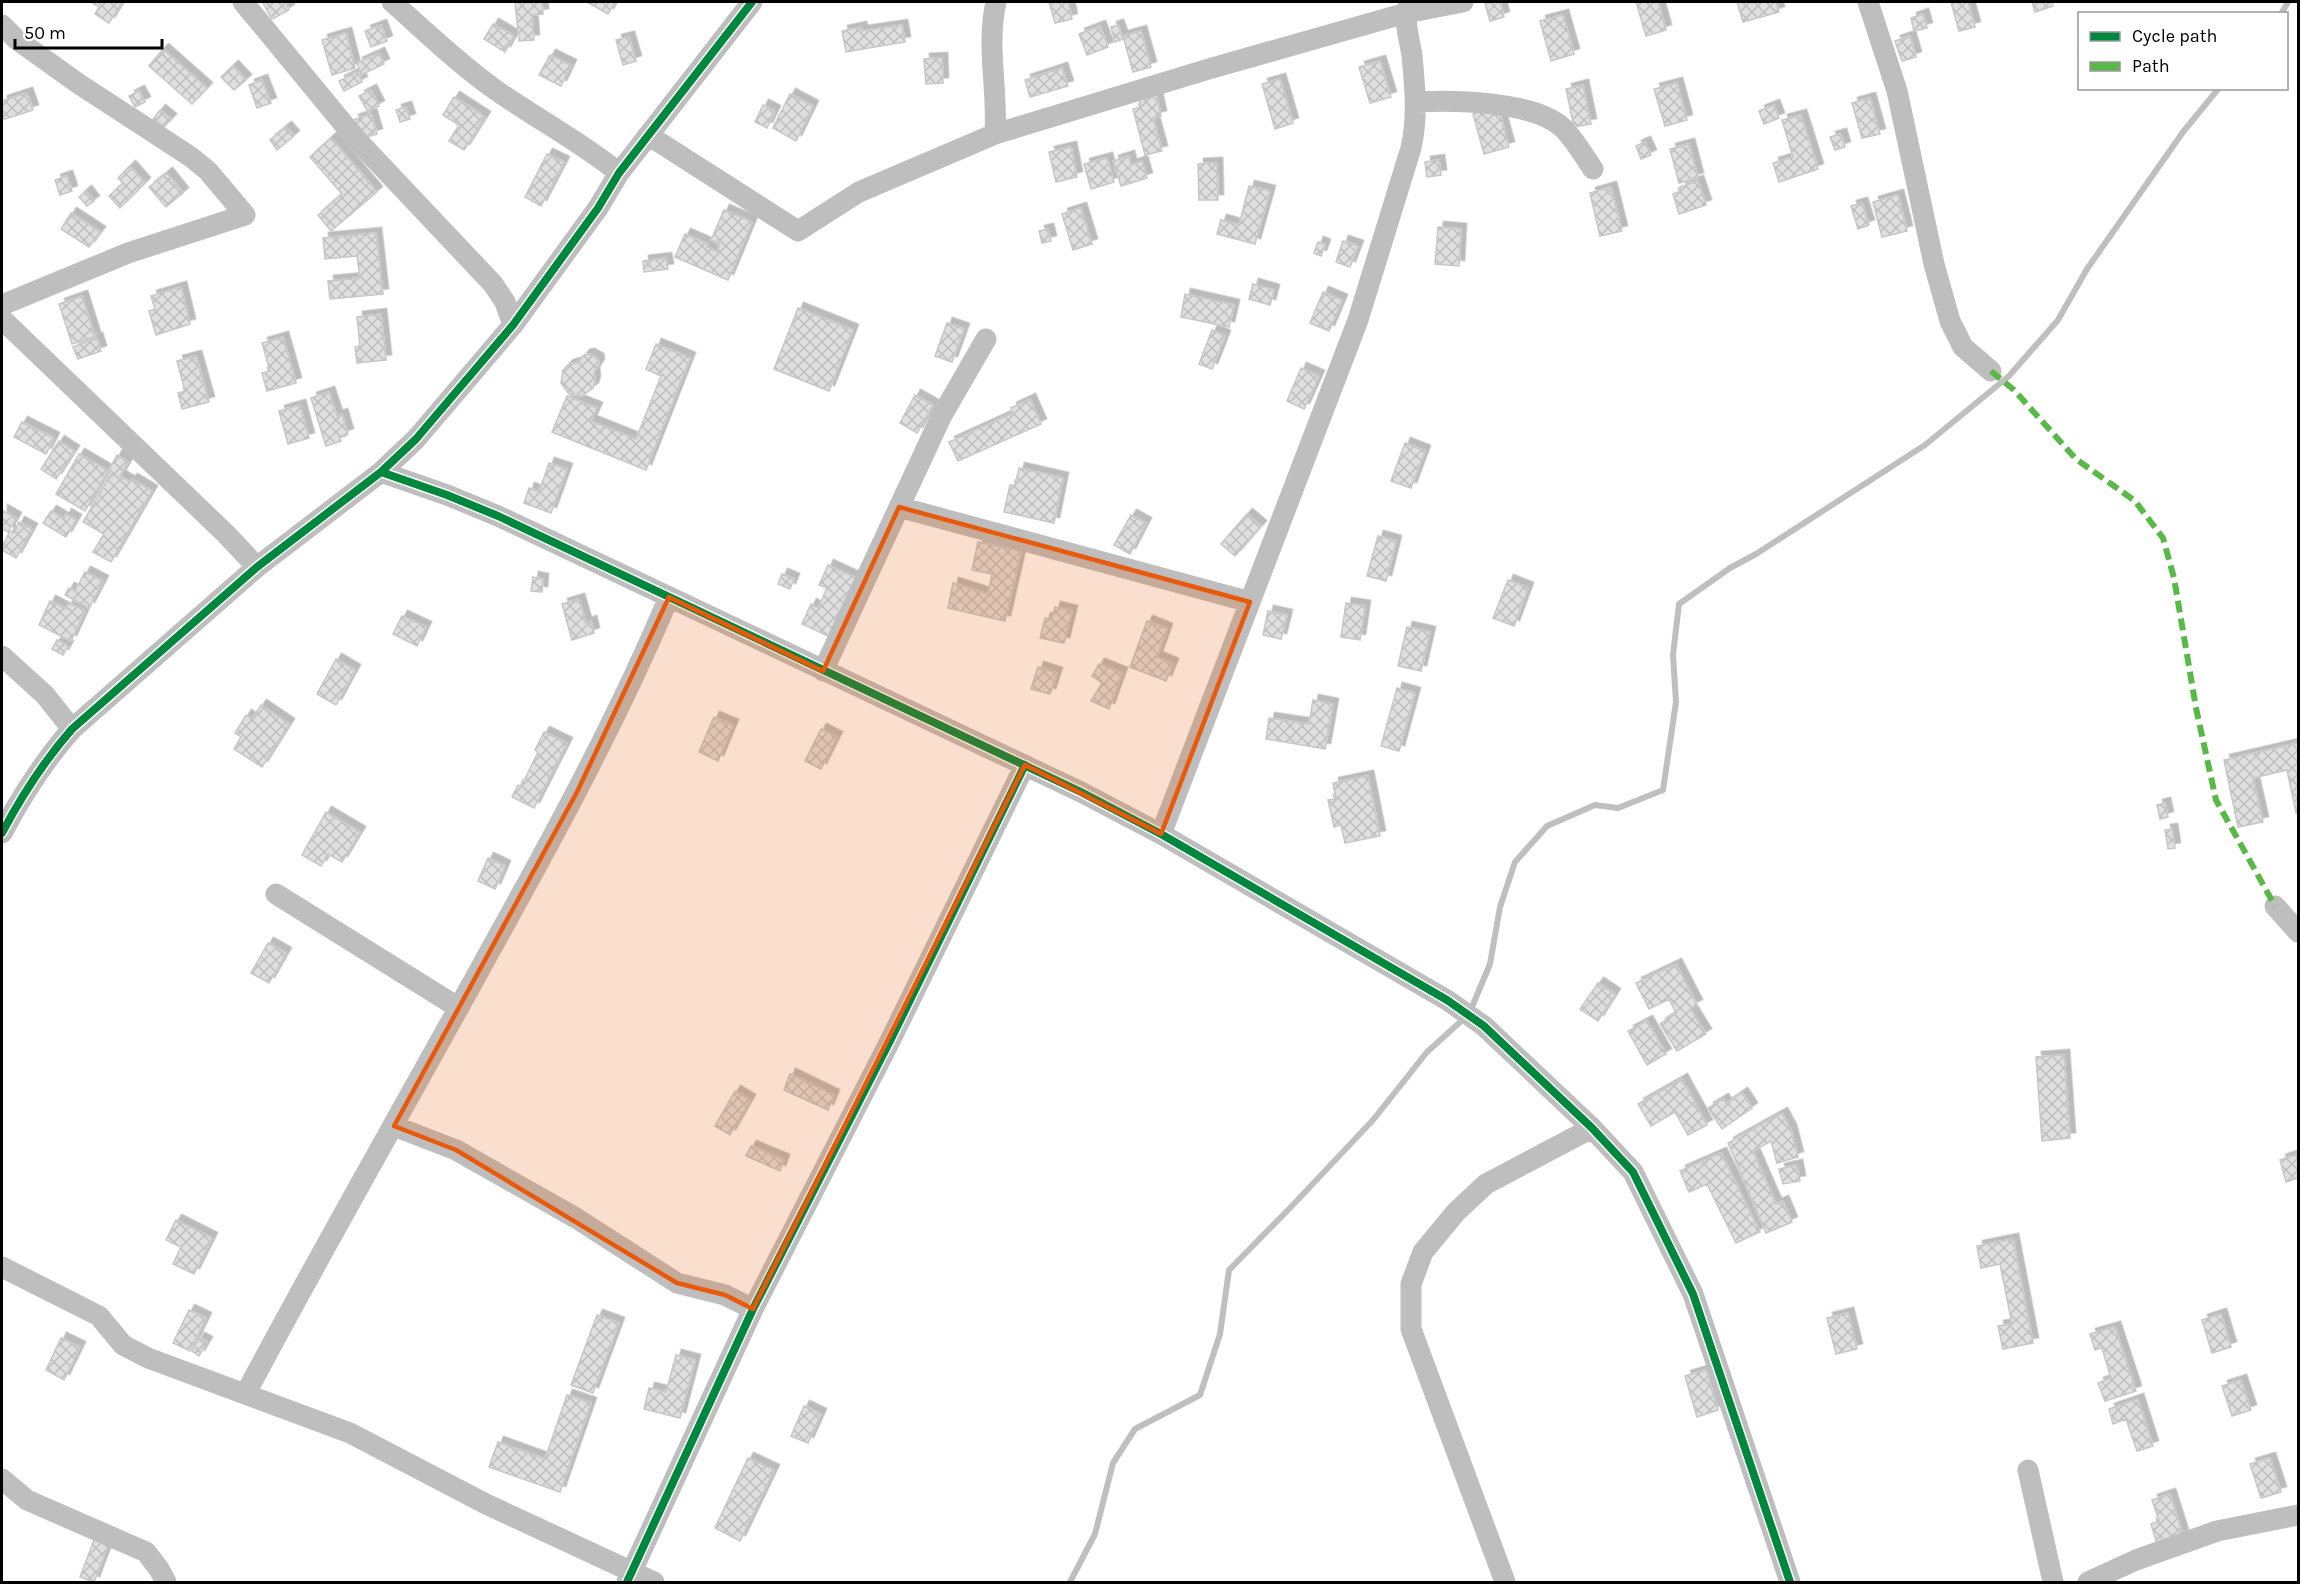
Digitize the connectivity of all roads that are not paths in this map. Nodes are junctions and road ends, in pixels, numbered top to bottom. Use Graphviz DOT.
graph roads {
  1 [pos="243,2"];
  2 [pos="392,2"];
  3 [pos="752,2"];
  4 [pos="996,2"];
  5 [pos="1463,2"];
  6 [pos="1868,2"];
  7 [pos="1408,8"];
  8 [pos="2,25"];
  9 [pos="1416,102"];
  10 [pos="995,134"];
  11 [pos="648,135"];
  12 [pos="1593,169"];
  13 [pos="619,173"];
  14 [pos="2,304"];
  15 [pos="2,319"];
  16 [pos="513,325"];
  17 [pos="986,339"];
  18 [pos="1991,371"];
  19 [pos="381,472"];
  20 [pos="899,507"];
  21 [pos="257,567"];
  22 [pos="669,597"];
  23 [pos="1250,602"];
  24 [pos="2,656"];
  25 [pos="823,670"];
  26 [pos="72,729"];
  27 [pos="1025,765"];
  28 [pos="2,833"];
  29 [pos="1161,834"];
  30 [pos="276,894"];
  31 [pos="2275,906"];
  32 [pos="2298,932"];
  33 [pos="459,1008"];
  34 [pos="394,1126"];
  35 [pos="1592,1128"];
  36 [pos="2,1267"];
  37 [pos="753,1309"];
  38 [pos="246,1394"];
  39 [pos="2028,1470"];
  40 [pos="2,1479"];
  41 [pos="2298,1515"];
  42 [pos="629,1578"];
  43 [pos="166,1582"];
  44 [pos="654,1582"];
  45 [pos="1505,1582"];
  46 [pos="1790,1582"];
  47 [pos="2053,1582"];
  48 [pos="2088,1582"];
  1 -- 16 [label="street"];
  2 -- 13 [label="street"];
  3 -- 11 [label="street"];
  4 -- 10 [label="street"];
  5 -- 7 [label="street"];
  6 -- 18 [label="street"];
  7 -- 9 [label="street"];
  7 -- 10 [label="street"];
  8 -- 14 [label="street"];
  9 -- 12 [label="street"];
  9 -- 23 [label="street"];
  10 -- 11 [label="street"];
  11 -- 13 [label="street"];
  13 -- 16 [label="street"];
  15 -- 21 [label="street"];
  16 -- 19 [label="street"];
  17 -- 20 [label="street"];
  19 -- 21 [label="street"];
  19 -- 22 [label="street"];
  20 -- 23 [label="street"];
  20 -- 25 [label="street"];
  21 -- 26 [label="street"];
  22 -- 25 [label="street"];
  22 -- 33 [label="street"];
  23 -- 29 [label="street"];
  24 -- 26 [label="street"];
  25 -- 27 [label="street"];
  26 -- 28 [label="street"];
  27 -- 29 [label="street"];
  27 -- 37 [label="street"];
  29 -- 35 [label="street"];
  30 -- 33 [label="street"];
  31 -- 32 [label="street"];
  33 -- 34 [label="street"];
  34 -- 37 [label="street"];
  34 -- 38 [label="street"];
  35 -- 45 [label="street"];
  35 -- 46 [label="street"];
  36 -- 38 [label="street"];
  37 -- 42 [label="street"];
  38 -- 42 [label="street"];
  39 -- 47 [label="street"];
  40 -- 43 [label="street"];
  41 -- 48 [label="street"];
  42 -- 44 [label="street"];
}
